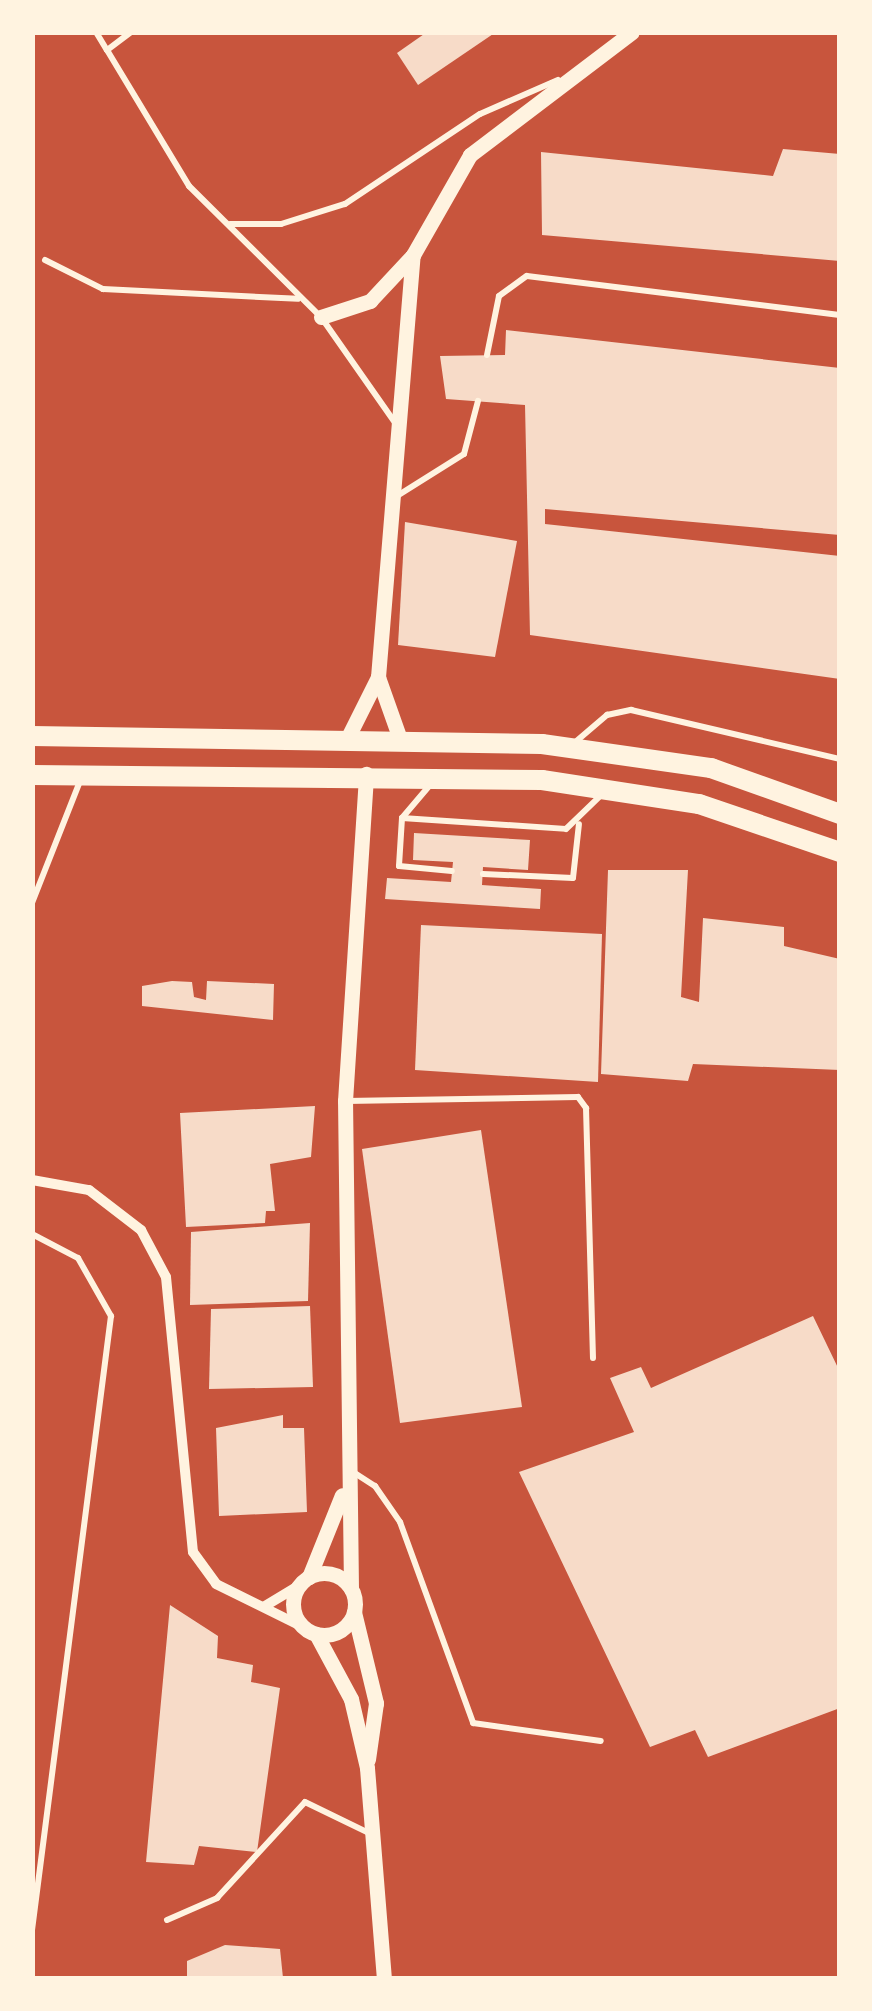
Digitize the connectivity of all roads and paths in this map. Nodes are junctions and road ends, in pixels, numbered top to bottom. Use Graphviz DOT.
graph roads {
  1 [pos="96,32"];
  2 [pos="130,32"];
  3 [pos="632,32"];
  4 [pos="108,50"];
  5 [pos="586,68"];
  6 [pos="230,224"];
  7 [pos="414,255"];
  8 [pos="45,260"];
  9 [pos="300,299"];
  10 [pos="840,315"];
  11 [pos="321,317"];
  12 [pos="488,356"];
  13 [pos="478,401"];
  14 [pos="397,425"];
  15 [pos="392,499"];
  16 [pos="378,677"];
  17 [pos="32,736"];
  18 [pos="346,741"];
  19 [pos="401,742"];
  20 [pos="568,748"];
  21 [pos="840,759"];
  22 [pos="366,774"];
  23 [pos="32,775"];
  24 [pos="81,775"];
  25 [pos="437,776"];
  26 [pos="604,790"];
  27 [pos="840,814"];
  28 [pos="402,818"];
  29 [pos="579,824"];
  30 [pos="840,852"];
  31 [pos="452,871"];
  32 [pos="483,874"];
  33 [pos="32,903"];
  34 [pos="345,1101"];
  35 [pos="32,1180"];
  36 [pos="32,1234"];
  37 [pos="593,1358"];
  38 [pos="344,1467"];
  39 [pos="344,1487"];
  40 [pos="304,1581"];
  41 [pos="351,1588"];
  42 [pos="265,1606"];
  43 [pos="354,1612"];
  44 [pos="310,1631"];
  45 [pos="601,1741"];
  46 [pos="367,1768"];
  47 [pos="372,1834"];
  48 [pos="167,1920"];
  49 [pos="32,1930"];
  50 [pos="384,1978"];
  1 -- 4 [label="lane"];
  2 -- 4 [label="lane"];
  3 -- 5 [label="street"];
  4 -- 6 [label="lane"];
  5 -- 6 [label="lane"];
  5 -- 7 [label="street"];
  6 -- 9 [label="lane"];
  7 -- 11 [label="street"];
  7 -- 14 [label="street"];
  8 -- 9 [label="lane"];
  9 -- 11 [label="lane"];
  10 -- 12 [label="lane"];
  11 -- 14 [label="lane"];
  13 -- 15 [label="lane"];
  14 -- 15 [label="street"];
  15 -- 16 [label="street"];
  16 -- 18 [label="street"];
  16 -- 19 [label="street"];
  17 -- 18 [label="highway"];
  18 -- 19 [label="highway"];
  19 -- 20 [label="highway"];
  20 -- 21 [label="lane"];
  20 -- 27 [label="highway"];
  22 -- 24 [label="highway"];
  22 -- 25 [label="highway"];
  22 -- 34 [label="street"];
  23 -- 24 [label="highway"];
  24 -- 33 [label="lane"];
  25 -- 26 [label="highway"];
  25 -- 28 [label="lane"];
  26 -- 29 [label="lane"];
  26 -- 30 [label="highway"];
  28 -- 29 [label="lane"];
  28 -- 31 [label="lane"];
  29 -- 32 [label="lane"];
  34 -- 37 [label="lane"];
  34 -- 38 [label="street"];
  35 -- 42 [label="street"];
  36 -- 49 [label="lane"];
  38 -- 39 [label="street"];
  38 -- 45 [label="lane"];
  39 -- 40 [label="street"];
  39 -- 41 [label="street"];
  40 -- 41 [label="street"];
  40 -- 42 [label="street"];
  40 -- 44 [label="street"];
  41 -- 43 [label="street"];
  42 -- 44 [label="street"];
  43 -- 44 [label="street"];
  43 -- 46 [label="street"];
  44 -- 46 [label="street"];
  46 -- 47 [label="street"];
  47 -- 48 [label="lane"];
  47 -- 50 [label="street"];
}
